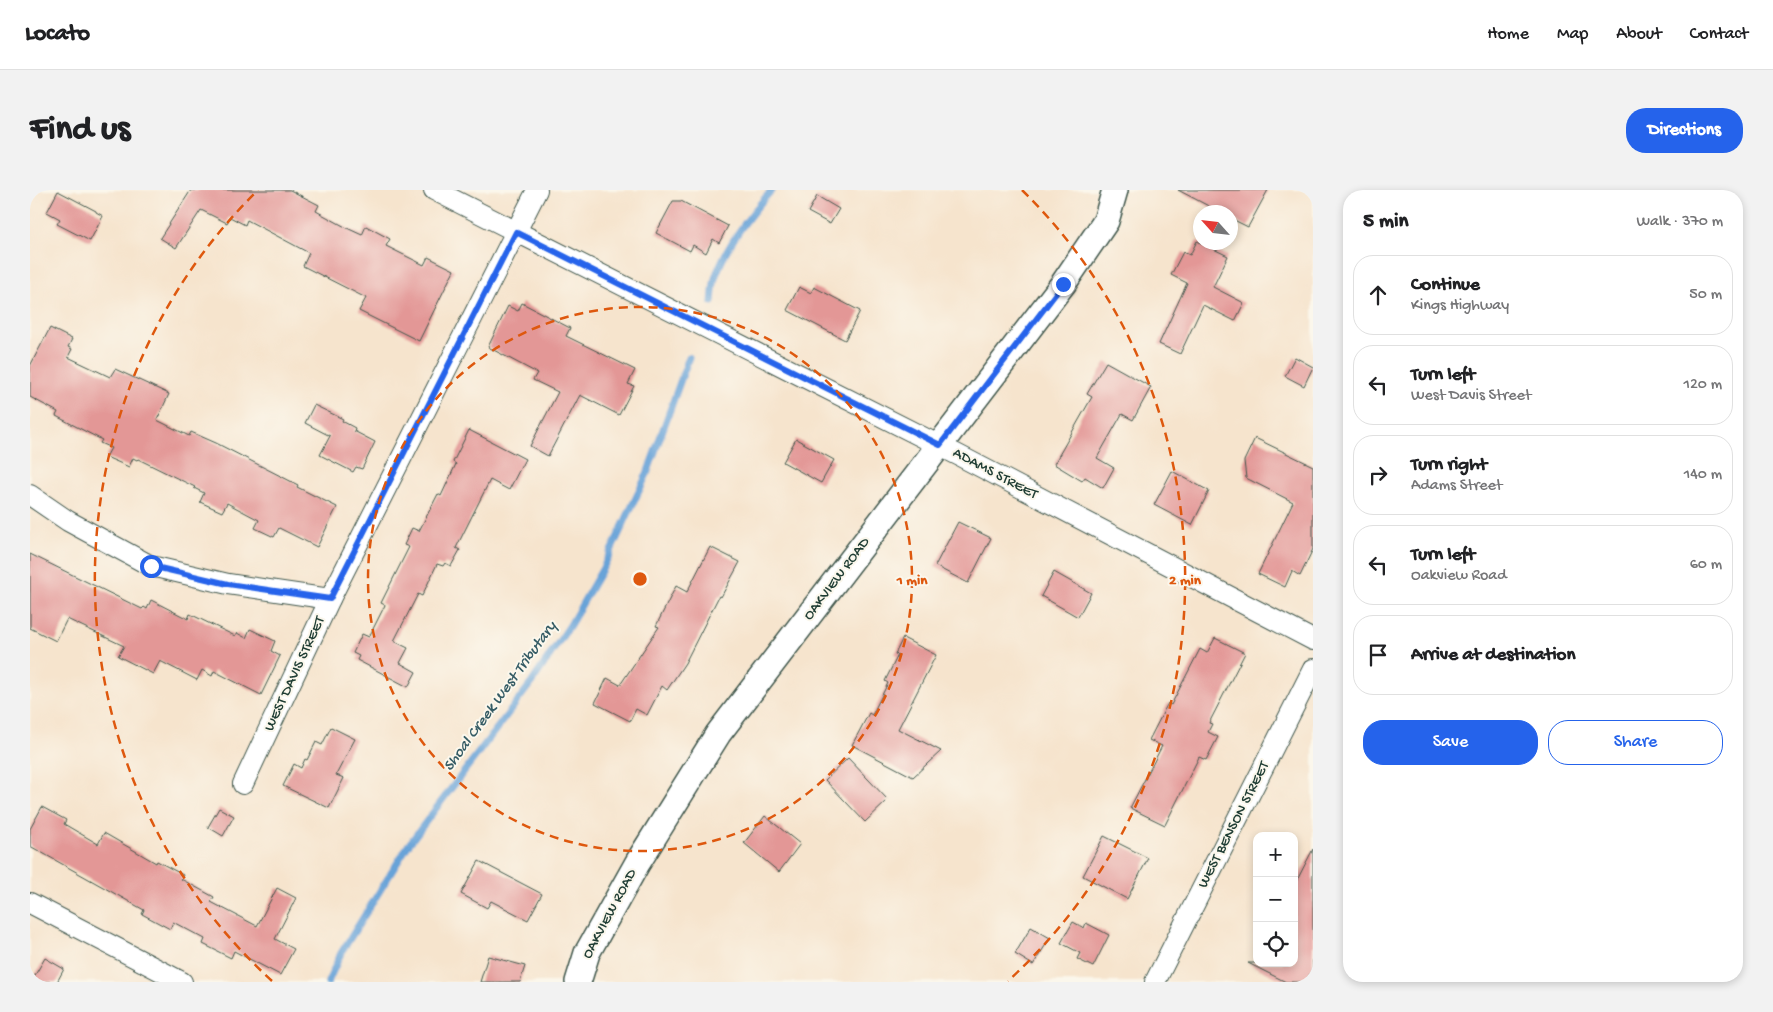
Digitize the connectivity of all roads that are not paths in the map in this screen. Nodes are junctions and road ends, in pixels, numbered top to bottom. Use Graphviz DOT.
graph roads {
  1 [pos="434,190"];
  2 [pos="538,190"];
  3 [pos="1115,190"];
  4 [pos="516,232"];
  5 [pos="940,445"];
  6 [pos="30,495"];
  7 [pos="330,599"];
  8 [pos="1313,640"];
  9 [pos="1313,668"];
  10 [pos="243,784"];
  11 [pos="30,903"];
  12 [pos="182,982"];
  13 [pos="578,982"];
  14 [pos="1155,982"];
  1 -- 4 [label="street, ADAMS STREET"];
  2 -- 4 [label="street, WEST DAVIS STREET"];
  3 -- 5 [label="street, OAKVIEW ROAD"];
  4 -- 5 [label="street, ADAMS STREET"];
  4 -- 7 [label="street, WEST DAVIS STREET"];
  5 -- 8 [label="street, ADAMS STREET"];
  5 -- 13 [label="street, OAKVIEW ROAD"];
  6 -- 7 [label="street"];
  7 -- 10 [label="street, WEST DAVIS STREET"];
  9 -- 14 [label="street, WEST BENSON STREET"];
  11 -- 12 [label="street"];
}
